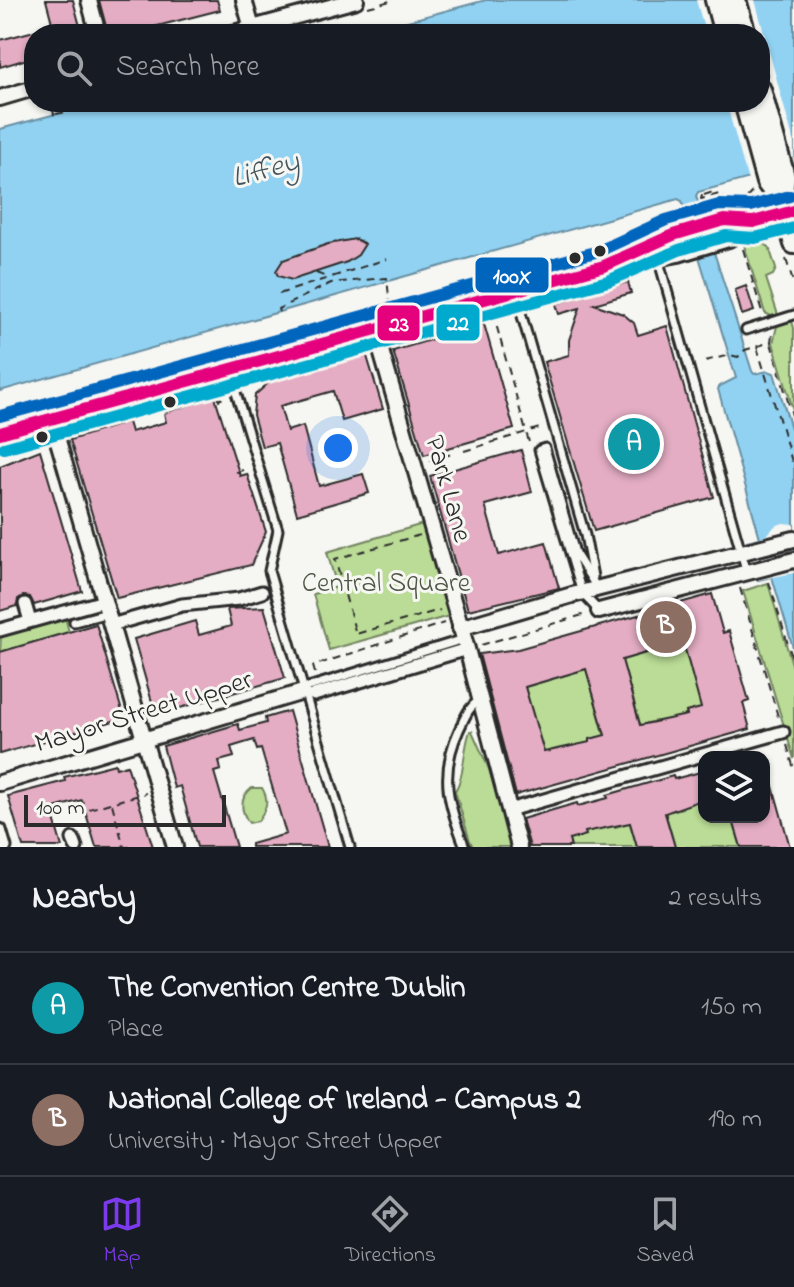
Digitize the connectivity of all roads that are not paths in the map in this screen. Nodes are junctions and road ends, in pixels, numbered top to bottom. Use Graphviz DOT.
graph roads {
  1 [pos="89,0"];
  2 [pos="244,0"];
  3 [pos="356,0"];
  4 [pos="716,0"];
  5 [pos="735,0"];
  6 [pos="95,24"];
  7 [pos="251,24"];
  8 [pos="267,24"];
  9 [pos="722,24"];
  10 [pos="742,24"];
  11 [pos="24,91"];
  12 [pos="0,98"];
  13 [pos="747,112"];
  14 [pos="761,112"];
  15 [pos="763,189"];
  16 [pos="786,208"];
  17 [pos="794,244"];
  18 [pos="670,247"];
  19 [pos="515,290"];
  20 [pos="794,315"];
  21 [pos="375,330"];
  22 [pos="746,330"];
  23 [pos="229,371"];
  24 [pos="52,420"];
  25 [pos="0,433"];
  26 [pos="794,539"];
  27 [pos="746,552"];
  28 [pos="794,560"];
  29 [pos="751,571"];
  30 [pos="595,584"];
  31 [pos="262,592"];
  32 [pos="582,593"];
  33 [pos="25,604"];
  34 [pos="599,611"];
  35 [pos="107,613"];
  36 [pos="30,621"];
  37 [pos="74,622"];
  38 [pos="0,630"];
  39 [pos="459,635"];
  40 [pos="305,692"];
  41 [pos="480,700"];
  42 [pos="783,732"];
  43 [pos="144,742"];
  44 [pos="0,783"];
  45 [pos="509,810"];
  46 [pos="0,830"];
  47 [pos="5,847"];
  48 [pos="175,847"];
  49 [pos="350,847"];
  50 [pos="465,847"];
  51 [pos="519,847"];
  1 -- 6 [label="street"];
  2 -- 7 [label="street"];
  3 -- 8 [label="street"];
  4 -- 9 [label="main road"];
  5 -- 10 [label="main road"];
  11 -- 12 [label="street"];
  13 -- 15 [label="main road"];
  14 -- 15 [label="main road"];
  15 -- 16 [label="main road"];
  16 -- 17 [label="street"];
  16 -- 18 [label="main road"];
  18 -- 19 [label="main road"];
  18 -- 27 [label="lane"];
  19 -- 21 [label="main road"];
  19 -- 30 [label="lane"];
  20 -- 22 [label="lane"];
  21 -- 23 [label="main road"];
  21 -- 39 [label="street, Park Lane"];
  23 -- 24 [label="main road"];
  23 -- 40 [label="lane"];
  24 -- 25 [label="main road"];
  24 -- 35 [label="street"];
  26 -- 27 [label="street, Mayor Street Upper"];
  27 -- 29 [label="lane"];
  27 -- 30 [label="street, Mayor Street Upper"];
  28 -- 29 [label="street"];
  29 -- 34 [label="street"];
  30 -- 32 [label="street, Mayor Street Upper"];
  30 -- 32 [label="lane"];
  31 -- 35 [label="street"];
  32 -- 34 [label="lane"];
  32 -- 39 [label="street, Mayor Street Upper"];
  33 -- 36 [label="street"];
  35 -- 36 [label="street"];
  35 -- 37 [label="lane"];
  35 -- 43 [label="street"];
  36 -- 38 [label="street"];
  39 -- 40 [label="street, Mayor Street Upper"];
  39 -- 41 [label="street, Park Lane"];
  40 -- 43 [label="street, Mayor Street Upper"];
  40 -- 49 [label="lane"];
  41 -- 45 [label="street, Park Lane"];
  41 -- 50 [label="lane"];
  42 -- 45 [label="street"];
  43 -- 44 [label="street, Mayor Street Upper"];
  43 -- 48 [label="street"];
  45 -- 51 [label="street, Park Lane"];
  46 -- 47 [label="street"];
}
